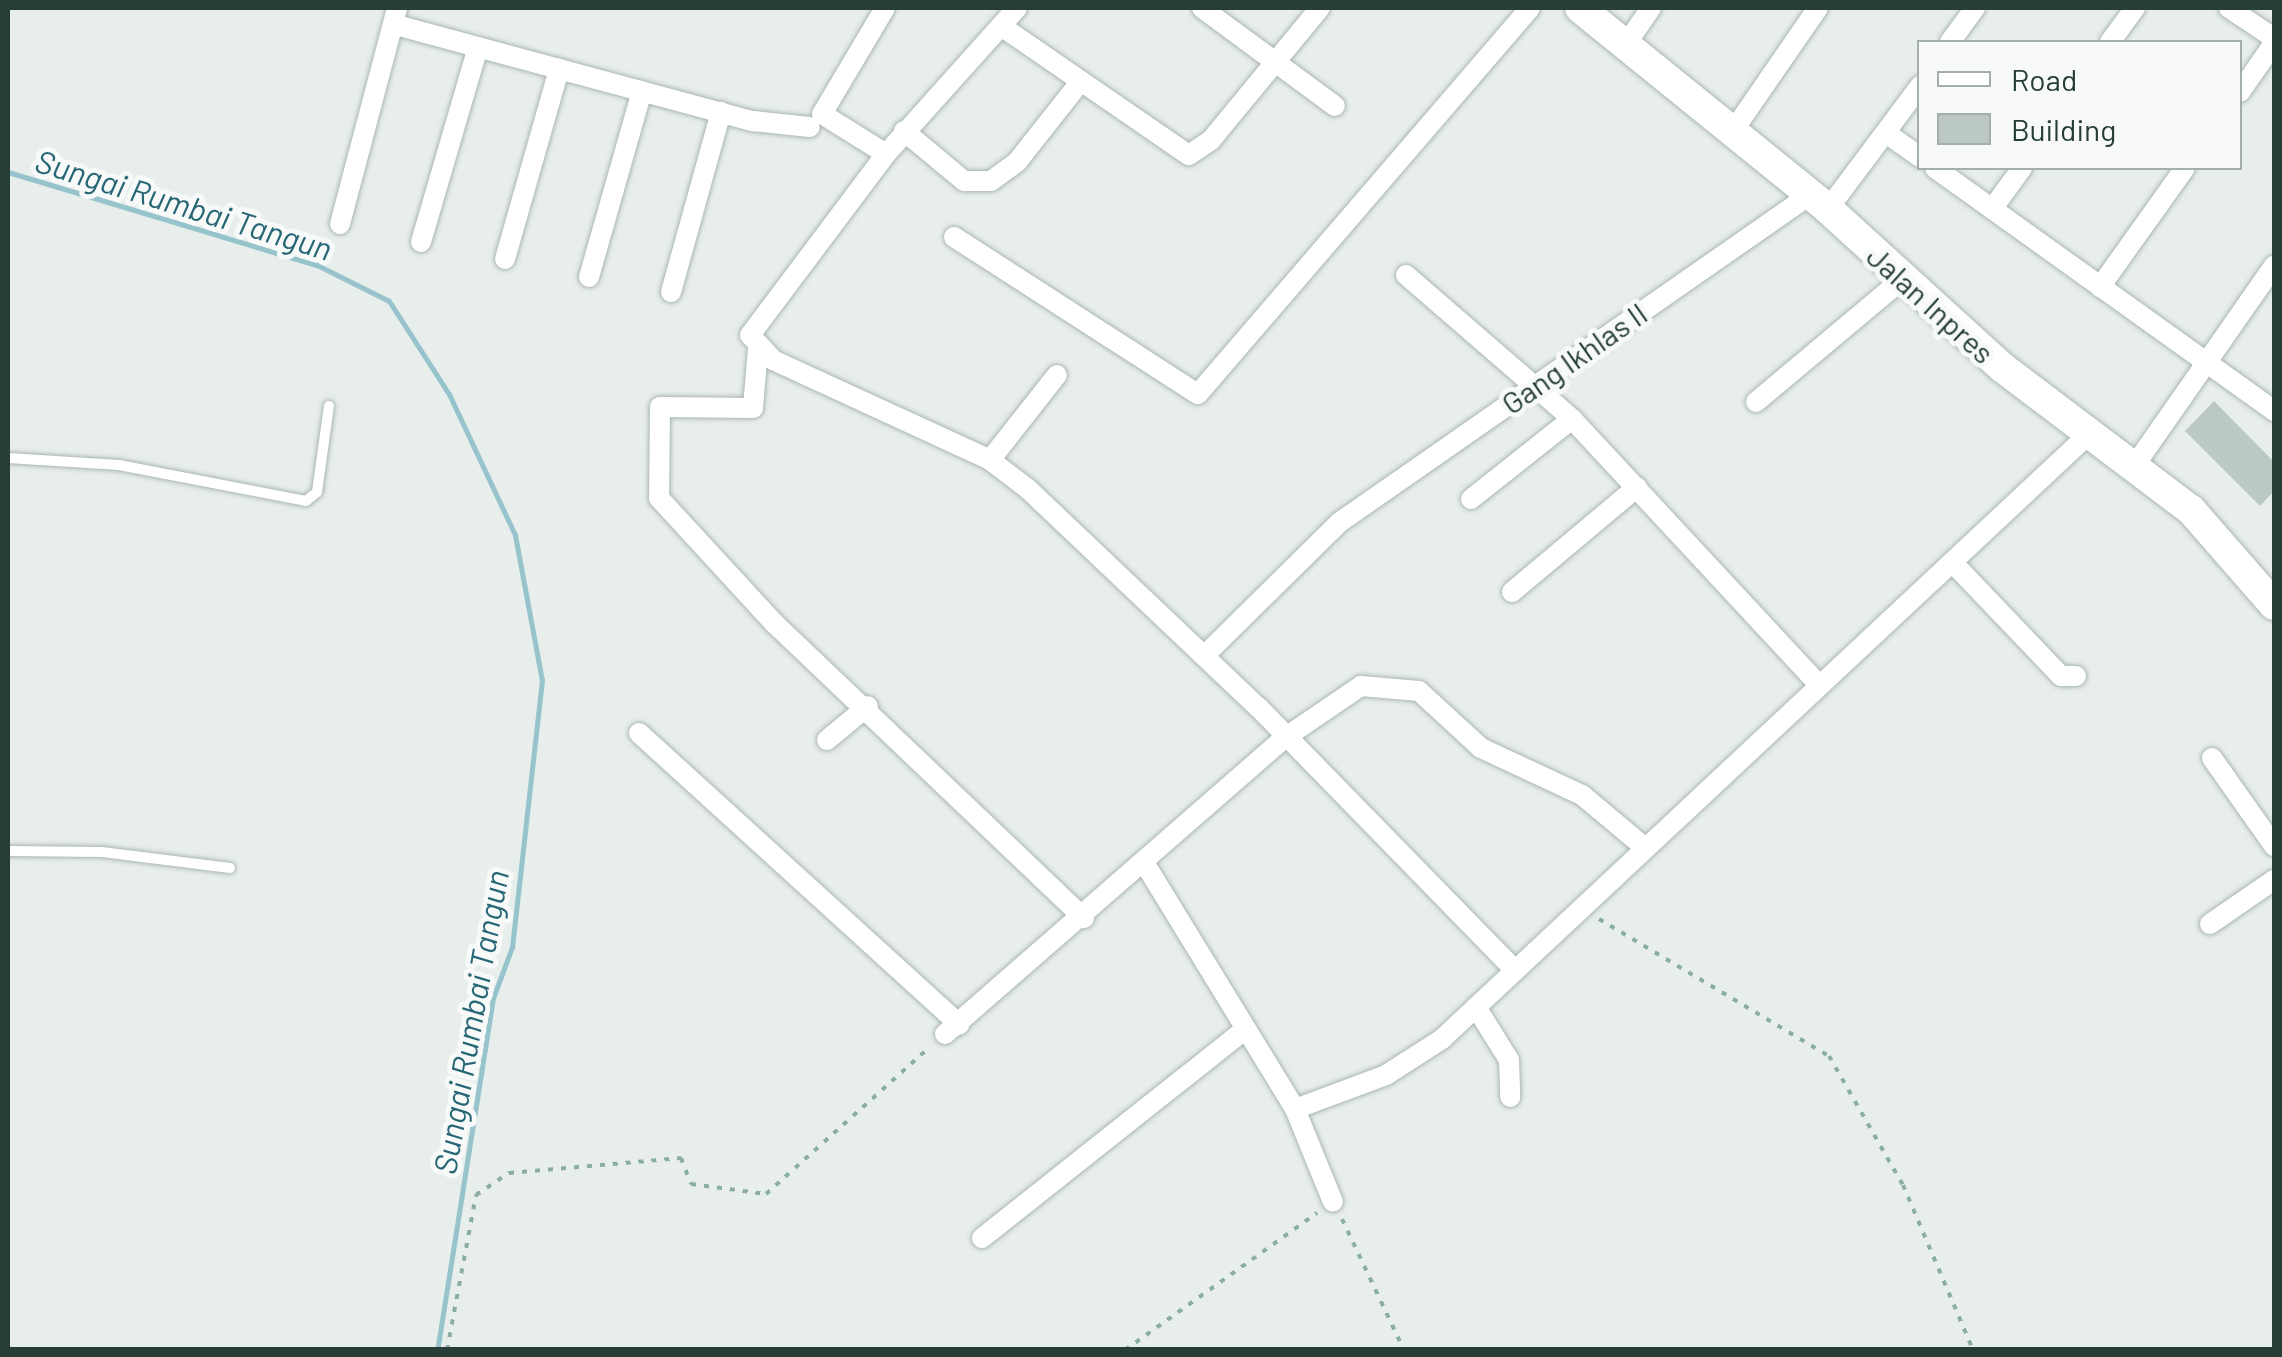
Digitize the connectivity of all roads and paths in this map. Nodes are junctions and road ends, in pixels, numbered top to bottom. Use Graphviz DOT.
graph roads {
  1 [pos="884,8"];
  2 [pos="1017,8"];
  3 [pos="1202,8"];
  4 [pos="1320,8"];
  5 [pos="1530,8"];
  6 [pos="1580,8"];
  7 [pos="1651,8"];
  8 [pos="1818,8"];
  9 [pos="1975,8"];
  10 [pos="2136,8"];
  11 [pos="2230,8"];
  12 [pos="396,16"];
  13 [pos="1002,26"];
  14 [pos="1951,40"];
  15 [pos="2112,40"];
  16 [pos="2274,41"];
  17 [pos="1626,44"];
  18 [pos="478,46"];
  19 [pos="1276,62"];
  20 [pos="559,69"];
  21 [pos="1082,80"];
  22 [pos="2242,89"];
  23 [pos="1917,90"];
  24 [pos="642,91"];
  25 [pos="1335,106"];
  26 [pos="721,112"];
  27 [pos="810,127"];
  28 [pos="1733,130"];
  29 [pos="904,131"];
  30 [pos="1886,132"];
  31 [pos="886,154"];
  32 [pos="1917,154"];
  33 [pos="1937,170"];
  34 [pos="2021,170"];
  35 [pos="2185,170"];
  36 [pos="1819,202"];
  37 [pos="1992,209"];
  38 [pos="340,224"];
  39 [pos="954,237"];
  40 [pos="421,242"];
  41 [pos="505,259"];
  42 [pos="2274,266"];
  43 [pos="1406,274"];
  44 [pos="589,276"];
  45 [pos="1900,281"];
  46 [pos="2100,287"];
  47 [pos="671,292"];
  48 [pos="758,348"];
  49 [pos="2206,363"];
  50 [pos="1057,375"];
  51 [pos="1534,385"];
  52 [pos="1756,402"];
  53 [pos="329,406"];
  54 [pos="2274,411"];
  55 [pos="1572,419"];
  56 [pos="2091,432"];
  57 [pos="8,458"];
  58 [pos="990,460"];
  59 [pos="2135,465"];
  60 [pos="1637,487"];
  61 [pos="1471,498"];
  62 [pos="1954,564"];
  63 [pos="1512,592"];
  64 [pos="2274,605"];
  65 [pos="1204,656"];
  66 [pos="2076,676"];
  67 [pos="1819,685"];
  68 [pos="868,706"];
  69 [pos="639,733"];
  70 [pos="1286,737"];
  71 [pos="827,740"];
  72 [pos="2212,758"];
  73 [pos="1643,846"];
  74 [pos="2274,846"];
  75 [pos="8,851"];
  76 [pos="1145,864"];
  77 [pos="230,868"];
  78 [pos="2274,880"];
  79 [pos="1584,906"];
  80 [pos="1084,918"];
  81 [pos="2210,924"];
  82 [pos="1516,970"];
  83 [pos="1476,1007"];
  84 [pos="1246,1029"];
  85 [pos="952,1030"];
  86 [pos="1510,1097"];
  87 [pos="1294,1109"];
  88 [pos="1333,1202"];
  89 [pos="982,1238"];
  90 [pos="446,1350"];
  91 [pos="1125,1350"];
  92 [pos="1404,1350"];
  93 [pos="1973,1350"];
  1 -- 31 [label="street"];
  2 -- 13 [label="street"];
  3 -- 19 [label="street"];
  4 -- 19 [label="street"];
  5 -- 39 [label="street"];
  6 -- 17 [label="main road, Jalan Inpres"];
  7 -- 17 [label="street"];
  8 -- 28 [label="street"];
  9 -- 14 [label="street"];
  10 -- 15 [label="street"];
  11 -- 16 [label="street"];
  12 -- 18 [label="street"];
  12 -- 38 [label="street"];
  13 -- 21 [label="street"];
  13 -- 29 [label="street"];
  16 -- 22 [label="street"];
  17 -- 28 [label="main road, Jalan Inpres"];
  18 -- 20 [label="street"];
  18 -- 40 [label="street"];
  19 -- 21 [label="street"];
  19 -- 25 [label="street"];
  20 -- 24 [label="street"];
  20 -- 41 [label="street"];
  21 -- 29 [label="street"];
  23 -- 30 [label="street, Gang Ikhlas II"];
  24 -- 26 [label="street"];
  24 -- 44 [label="street"];
  26 -- 27 [label="street"];
  26 -- 47 [label="street"];
  28 -- 36 [label="main road, Jalan Inpres"];
  29 -- 31 [label="street"];
  30 -- 32 [label="street"];
  30 -- 36 [label="street, Gang Ikhlas II"];
  31 -- 48 [label="street"];
  33 -- 37 [label="street"];
  34 -- 37 [label="street"];
  35 -- 46 [label="street"];
  36 -- 45 [label="main road, Jalan Inpres"];
  36 -- 51 [label="street, Gang Ikhlas II"];
  37 -- 46 [label="street"];
  42 -- 49 [label="street"];
  43 -- 51 [label="street"];
  45 -- 52 [label="street"];
  45 -- 56 [label="main road, Jalan Inpres"];
  46 -- 49 [label="street"];
  48 -- 58 [label="street"];
  48 -- 68 [label="street"];
  49 -- 54 [label="street"];
  49 -- 59 [label="street"];
  50 -- 58 [label="street"];
  51 -- 55 [label="street"];
  51 -- 65 [label="street, Gang Ikhlas II"];
  53 -- 57 [label="lane"];
  55 -- 60 [label="street"];
  55 -- 61 [label="street"];
  56 -- 59 [label="main road, Jalan Inpres"];
  56 -- 62 [label="street"];
  58 -- 65 [label="street"];
  59 -- 64 [label="main road, Jalan Inpres"];
  60 -- 63 [label="street"];
  60 -- 67 [label="street"];
  62 -- 66 [label="street"];
  62 -- 67 [label="street"];
  65 -- 70 [label="street"];
  67 -- 73 [label="street"];
  68 -- 71 [label="street"];
  68 -- 80 [label="street"];
  69 -- 85 [label="street"];
  70 -- 73 [label="street"];
  70 -- 76 [label="street"];
  70 -- 82 [label="street"];
  72 -- 74 [label="street"];
  73 -- 79 [label="street"];
  75 -- 77 [label="lane"];
  76 -- 80 [label="street"];
  76 -- 84 [label="street"];
  78 -- 81 [label="street"];
  79 -- 82 [label="street"];
  79 -- 93 [label="path"];
  80 -- 85 [label="street"];
  82 -- 83 [label="street"];
  83 -- 86 [label="street"];
  83 -- 87 [label="street"];
  84 -- 87 [label="street"];
  84 -- 89 [label="street"];
  85 -- 90 [label="path"];
  87 -- 88 [label="street"];
  88 -- 91 [label="path"];
  88 -- 92 [label="path"];
}
